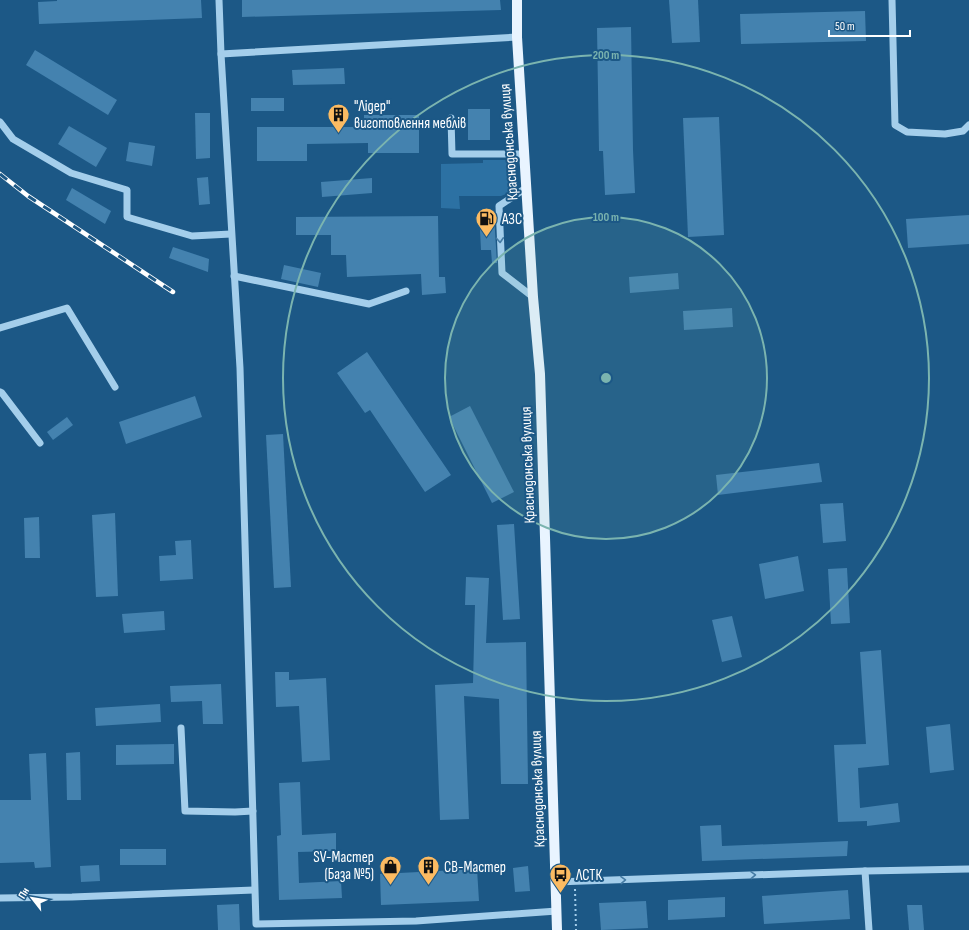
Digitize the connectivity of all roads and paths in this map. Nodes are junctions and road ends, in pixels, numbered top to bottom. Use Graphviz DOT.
graph roads {
  1 [pos="219,0"];
  2 [pos="517,0"];
  3 [pos="892,0"];
  4 [pos="517,37"];
  5 [pos="221,54"];
  6 [pos="451,118"];
  7 [pos="0,122"];
  8 [pos="969,125"];
  9 [pos="525,154"];
  10 [pos="526,188"];
  11 [pos="231,234"];
  12 [pos="234,276"];
  13 [pos="406,291"];
  14 [pos="533,297"];
  15 [pos="0,328"];
  16 [pos="115,387"];
  17 [pos="0,392"];
  18 [pos="40,443"];
  19 [pos="181,728"];
  20 [pos="253,811"];
  21 [pos="969,869"];
  22 [pos="866,871"];
  23 [pos="575,881"];
  24 [pos="556,882"];
  25 [pos="254,890"];
  26 [pos="0,898"];
  27 [pos="557,911"];
  28 [pos="256,927"];
  29 [pos="557,930"];
  30 [pos="576,930"];
  31 [pos="869,930"];
  1 -- 5 [label="street"];
  2 -- 4 [label="main road, Краснодонська вулиця"];
  3 -- 8 [label="street"];
  4 -- 5 [label="street"];
  4 -- 9 [label="main road, Краснодонська вулиця"];
  5 -- 11 [label="street"];
  6 -- 9 [label="street"];
  7 -- 11 [label="street"];
  9 -- 10 [label="main road, Краснодонська вулиця"];
  10 -- 14 [label="main road, Краснодонська вулиця"];
  10 -- 14 [label="street, one-way"];
  11 -- 12 [label="street"];
  12 -- 13 [label="street"];
  12 -- 20 [label="street"];
  14 -- 24 [label="main road, Краснодонська вулиця"];
  15 -- 16 [label="street"];
  17 -- 18 [label="street"];
  19 -- 20 [label="street"];
  20 -- 25 [label="street"];
  21 -- 22 [label="street"];
  23 -- 22 [label="street, one-way"];
  22 -- 31 [label="street"];
  23 -- 24 [label="street"];
  23 -- 30 [label="path"];
  24 -- 27 [label="main road, Краснодонська вулиця"];
  25 -- 26 [label="street"];
  25 -- 28 [label="street"];
  27 -- 28 [label="street"];
  27 -- 29 [label="main road, Краснодонська вулиця"];
}
